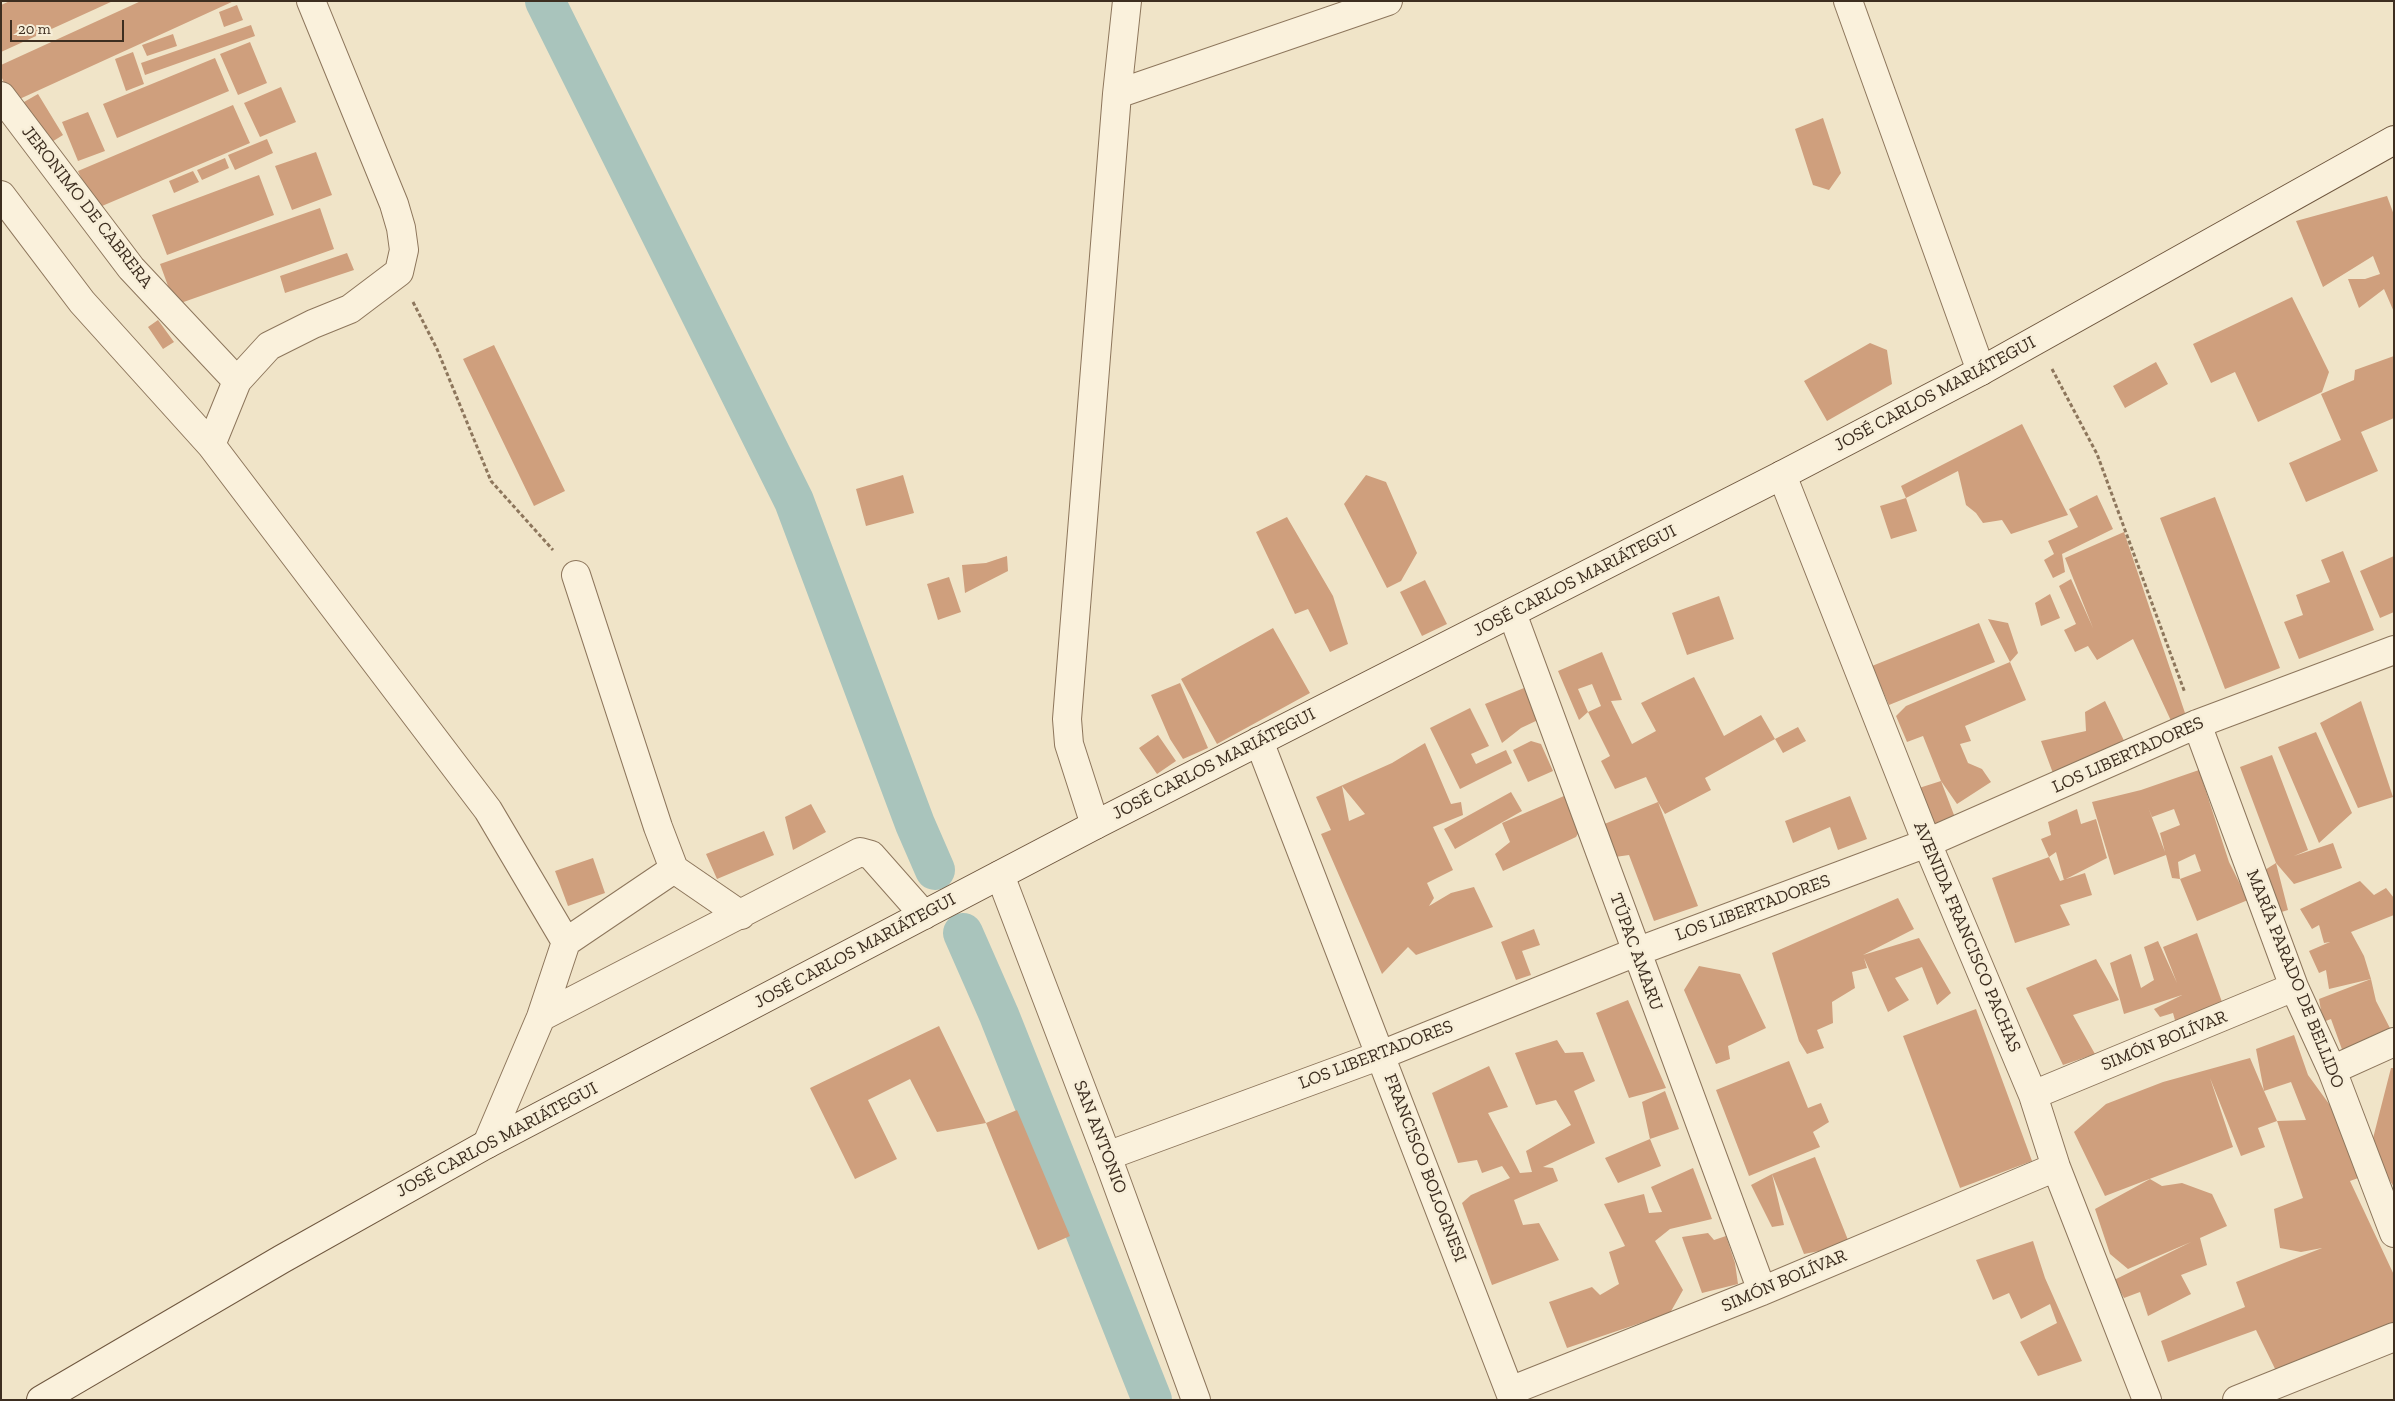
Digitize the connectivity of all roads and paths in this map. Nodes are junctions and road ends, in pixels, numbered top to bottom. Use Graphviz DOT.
graph roads {
  1 [pos="311,1"];
  2 [pos="1127,1"];
  3 [pos="1388,1"];
  4 [pos="1848,1"];
  5 [pos="1117,94"];
  6 [pos="1,96"];
  7 [pos="2394,140"];
  8 [pos="1,195"];
  9 [pos="398,272"];
  10 [pos="2037,340"];
  11 [pos="1981,372"];
  12 [pos="237,381"];
  13 [pos="211,445"];
  14 [pos="1782,475"];
  15 [pos="576,575"];
  16 [pos="1512,612"];
  17 [pos="2394,650"];
  18 [pos="2197,724"];
  19 [pos="1259,741"];
  20 [pos="1095,825"];
  21 [pos="1927,844"];
  22 [pos="674,868"];
  23 [pos="1000,875"];
  24 [pos="924,915"];
  25 [pos="741,916"];
  26 [pos="566,942"];
  27 [pos="1636,952"];
  28 [pos="2294,987"];
  29 [pos="541,1017"];
  30 [pos="2394,1042"];
  31 [pos="1381,1055"];
  32 [pos="2332,1070"];
  33 [pos="2033,1095"];
  34 [pos="487,1144"];
  35 [pos="1107,1156"];
  36 [pos="2056,1167"];
  37 [pos="2394,1233"];
  38 [pos="1762,1291"];
  39 [pos="2394,1337"];
  40 [pos="1512,1395"];
  41 [pos="41,1400"];
  42 [pos="1196,1400"];
  43 [pos="2147,1400"];
  44 [pos="2237,1400"];
  1 -- 9 [label="street"];
  2 -- 5 [label="street"];
  3 -- 5 [label="street"];
  4 -- 11 [label="street"];
  5 -- 20 [label="street"];
  6 -- 12 [label="street, JERONIMO DE CABRERA"];
  7 -- 10 [label="street, JOSÉ CARLOS MARIÁTEGUI"];
  8 -- 13 [label="street"];
  9 -- 12 [label="street"];
  9 -- 15 [label="path"];
  10 -- 11 [label="street, JOSÉ CARLOS MARIÁTEGUI"];
  10 -- 18 [label="path"];
  11 -- 14 [label="street, JOSÉ CARLOS MARIÁTEGUI"];
  12 -- 13 [label="street"];
  13 -- 26 [label="street"];
  14 -- 16 [label="street, JOSÉ CARLOS MARIÁTEGUI"];
  14 -- 21 [label="street, AVENIDA FRANCISCO PACHAS"];
  15 -- 22 [label="street"];
  16 -- 19 [label="street, JOSÉ CARLOS MARIÁTEGUI"];
  16 -- 27 [label="street, TÚPAC AMARU"];
  17 -- 18 [label="street, LOS LIBERTADORES"];
  18 -- 21 [label="street, LOS LIBERTADORES"];
  18 -- 28 [label="street, MARÍA PARADO DE BELLIDO"];
  19 -- 20 [label="street, JOSÉ CARLOS MARIÁTEGUI"];
  19 -- 31 [label="street, FRANCISCO BOLOGNESI"];
  20 -- 23 [label="street, JOSÉ CARLOS MARIÁTEGUI"];
  21 -- 27 [label="street, LOS LIBERTADORES"];
  21 -- 33 [label="street, AVENIDA FRANCISCO PACHAS"];
  22 -- 25 [label="street"];
  22 -- 26 [label="street"];
  23 -- 24 [label="street, JOSÉ CARLOS MARIÁTEGUI"];
  23 -- 35 [label="street, SAN ANTONIO"];
  24 -- 25 [label="street"];
  24 -- 34 [label="street, JOSÉ CARLOS MARIÁTEGUI"];
  25 -- 29 [label="street"];
  26 -- 29 [label="street"];
  27 -- 31 [label="street, LOS LIBERTADORES"];
  27 -- 38 [label="street, TÚPAC AMARU"];
  28 -- 32 [label="street, MARÍA PARADO DE BELLIDO"];
  28 -- 33 [label="street, SIMÓN BOLÍVAR"];
  29 -- 34 [label="street"];
  30 -- 32 [label="street"];
  31 -- 35 [label="street, LOS LIBERTADORES"];
  31 -- 40 [label="street, FRANCISCO BOLOGNESI"];
  32 -- 37 [label="street, MARÍA PARADO DE BELLIDO"];
  33 -- 36 [label="street, AVENIDA FRANCISCO PACHAS"];
  34 -- 41 [label="street, JOSÉ CARLOS MARIÁTEGUI"];
  35 -- 42 [label="street, SAN ANTONIO"];
  36 -- 38 [label="street, SIMÓN BOLÍVAR"];
  36 -- 43 [label="street, AVENIDA FRANCISCO PACHAS"];
  38 -- 40 [label="street, SIMÓN BOLÍVAR"];
  39 -- 44 [label="street"];
}
